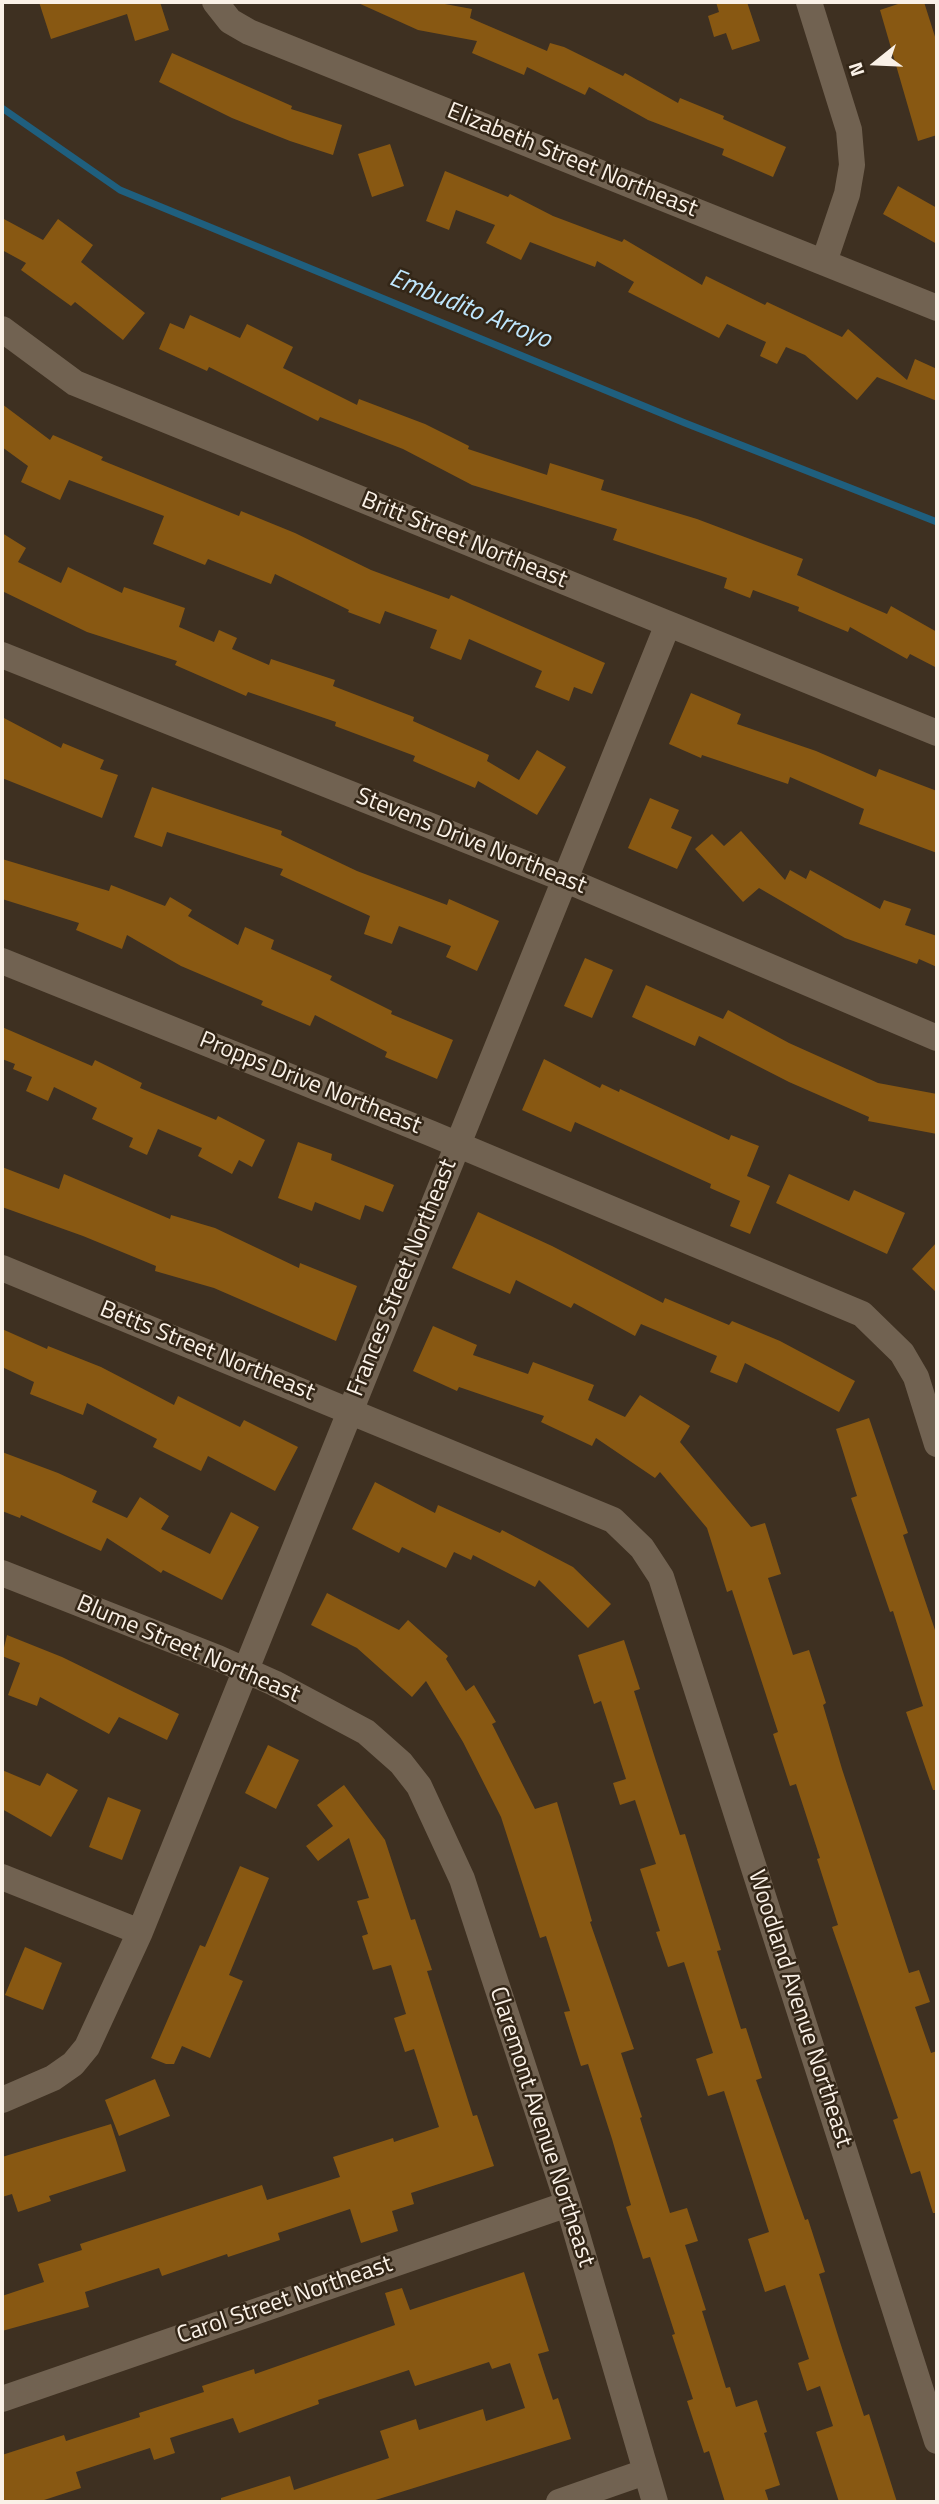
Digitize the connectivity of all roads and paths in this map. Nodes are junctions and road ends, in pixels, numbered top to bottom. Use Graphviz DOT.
graph roads {
  1 [pos="215,2"];
  2 [pos="809,2"];
  3 [pos="824,262"];
  4 [pos="937,308"];
  5 [pos="2,329"];
  6 [pos="667,624"];
  7 [pos="2,655"];
  8 [pos="937,733"];
  9 [pos="564,879"];
  10 [pos="2,961"];
  11 [pos="937,1038"];
  12 [pos="457,1144"];
  13 [pos="2,1268"];
  14 [pos="350,1410"];
  15 [pos="937,1444"];
  16 [pos="2,1573"];
  17 [pos="661,1577"];
  18 [pos="247,1670"];
  19 [pos="401,1763"];
  20 [pos="2,1877"];
  21 [pos="140,1932"];
  22 [pos="2,2099"];
  23 [pos="568,2204"];
  24 [pos="2,2399"];
  25 [pos="937,2441"];
  26 [pos="645,2472"];
  27 [pos="559,2502"];
  28 [pos="655,2502"];
  1 -- 3 [label="street, Elizabeth Street Northeast"];
  2 -- 3 [label="street"];
  3 -- 4 [label="street, Elizabeth Street Northeast"];
  5 -- 6 [label="street, Britt Street Northeast"];
  6 -- 8 [label="street, Britt Street Northeast"];
  6 -- 9 [label="street, Frances Street Northeast"];
  7 -- 9 [label="street, Stevens Drive Northeast"];
  9 -- 11 [label="street, Stevens Drive Northeast"];
  9 -- 12 [label="street, Frances Street Northeast"];
  10 -- 12 [label="street, Propps Drive Northeast"];
  12 -- 14 [label="street, Frances Street Northeast"];
  12 -- 15 [label="street, Propps Drive Northeast"];
  13 -- 14 [label="street, Betts Street Northeast"];
  14 -- 17 [label="street, Betts Street Northeast"];
  14 -- 18 [label="street, Frances Street Northeast"];
  16 -- 18 [label="street, Blume Street Northeast"];
  17 -- 25 [label="street, Woodland Avenue Northeast"];
  18 -- 19 [label="street, Blume Street Northeast"];
  18 -- 21 [label="street, Frances Street Northeast"];
  19 -- 23 [label="street, Claremont Avenue Northeast"];
  20 -- 21 [label="street"];
  21 -- 22 [label="street, Frances Street Northeast"];
  23 -- 24 [label="street, Carol Street Northeast"];
  23 -- 26 [label="street, Claremont Avenue Northeast"];
  26 -- 27 [label="street"];
  26 -- 28 [label="street, Claremont Avenue Northeast"];
}
